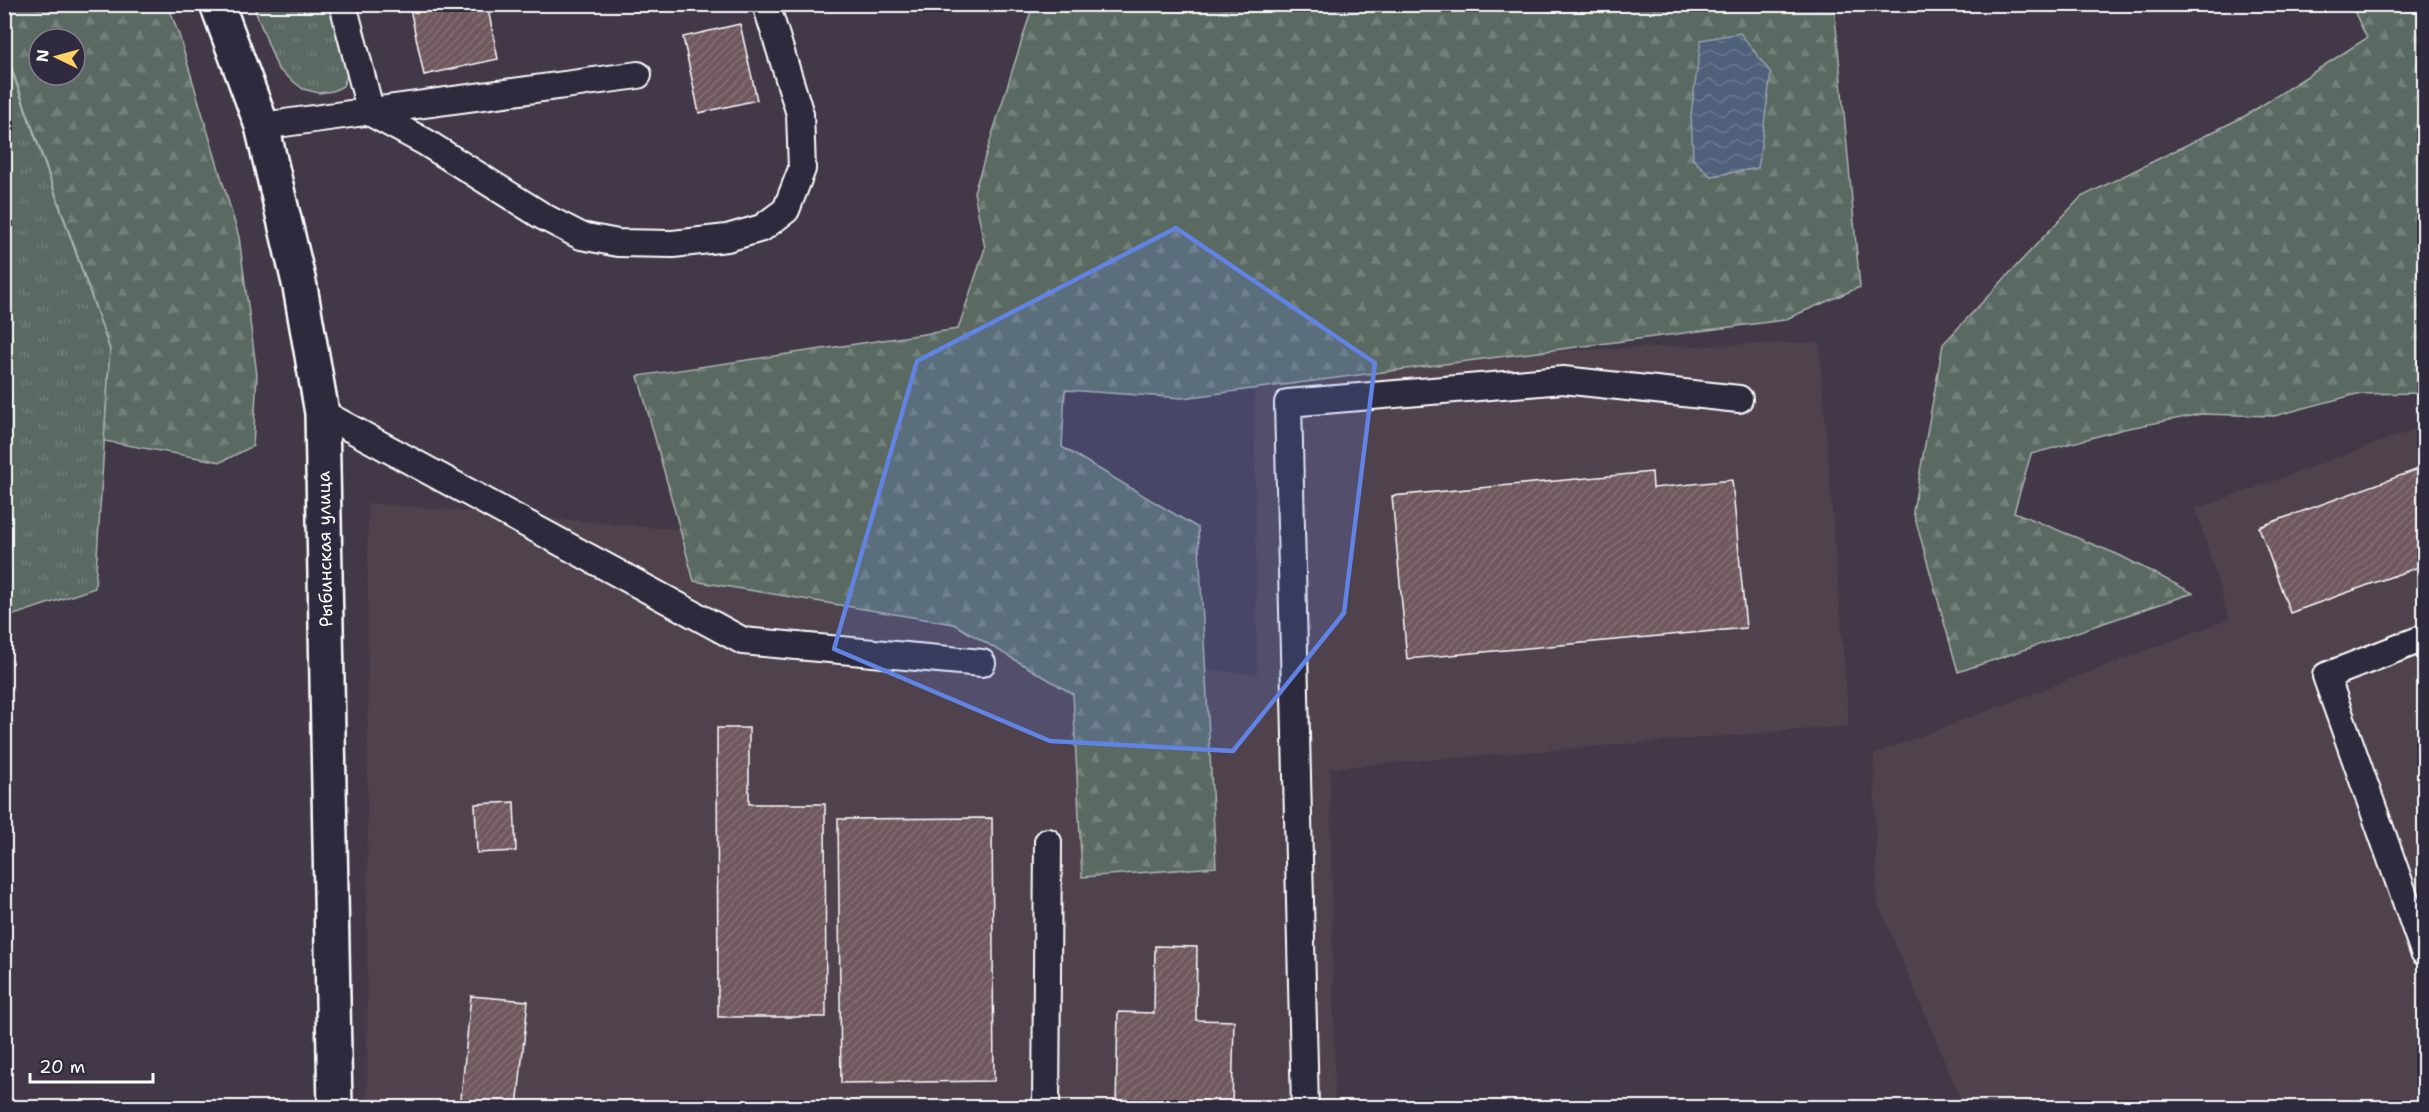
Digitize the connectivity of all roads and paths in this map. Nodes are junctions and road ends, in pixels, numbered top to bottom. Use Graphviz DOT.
graph roads {
  1 [pos="217,4"];
  2 [pos="343,4"];
  3 [pos="766,4"];
  4 [pos="638,75"];
  5 [pos="371,113"];
  6 [pos="262,126"];
  7 [pos="1739,399"];
  8 [pos="322,413"];
  9 [pos="2424,638"];
  10 [pos="982,663"];
  11 [pos="1048,842"];
  12 [pos="2424,952"];
  13 [pos="335,1107"];
  14 [pos="1046,1107"];
  15 [pos="1305,1107"];
  1 -- 6 [label="main road, Рыбинская улица"];
  2 -- 5 [label="lane"];
  3 -- 5 [label="lane"];
  4 -- 5 [label="lane"];
  5 -- 6 [label="lane"];
  6 -- 8 [label="main road, Рыбинская улица"];
  7 -- 15 [label="lane"];
  8 -- 10 [label="lane"];
  8 -- 13 [label="main road, Рыбинская улица"];
  9 -- 12 [label="lane"];
  11 -- 14 [label="lane"];
}
